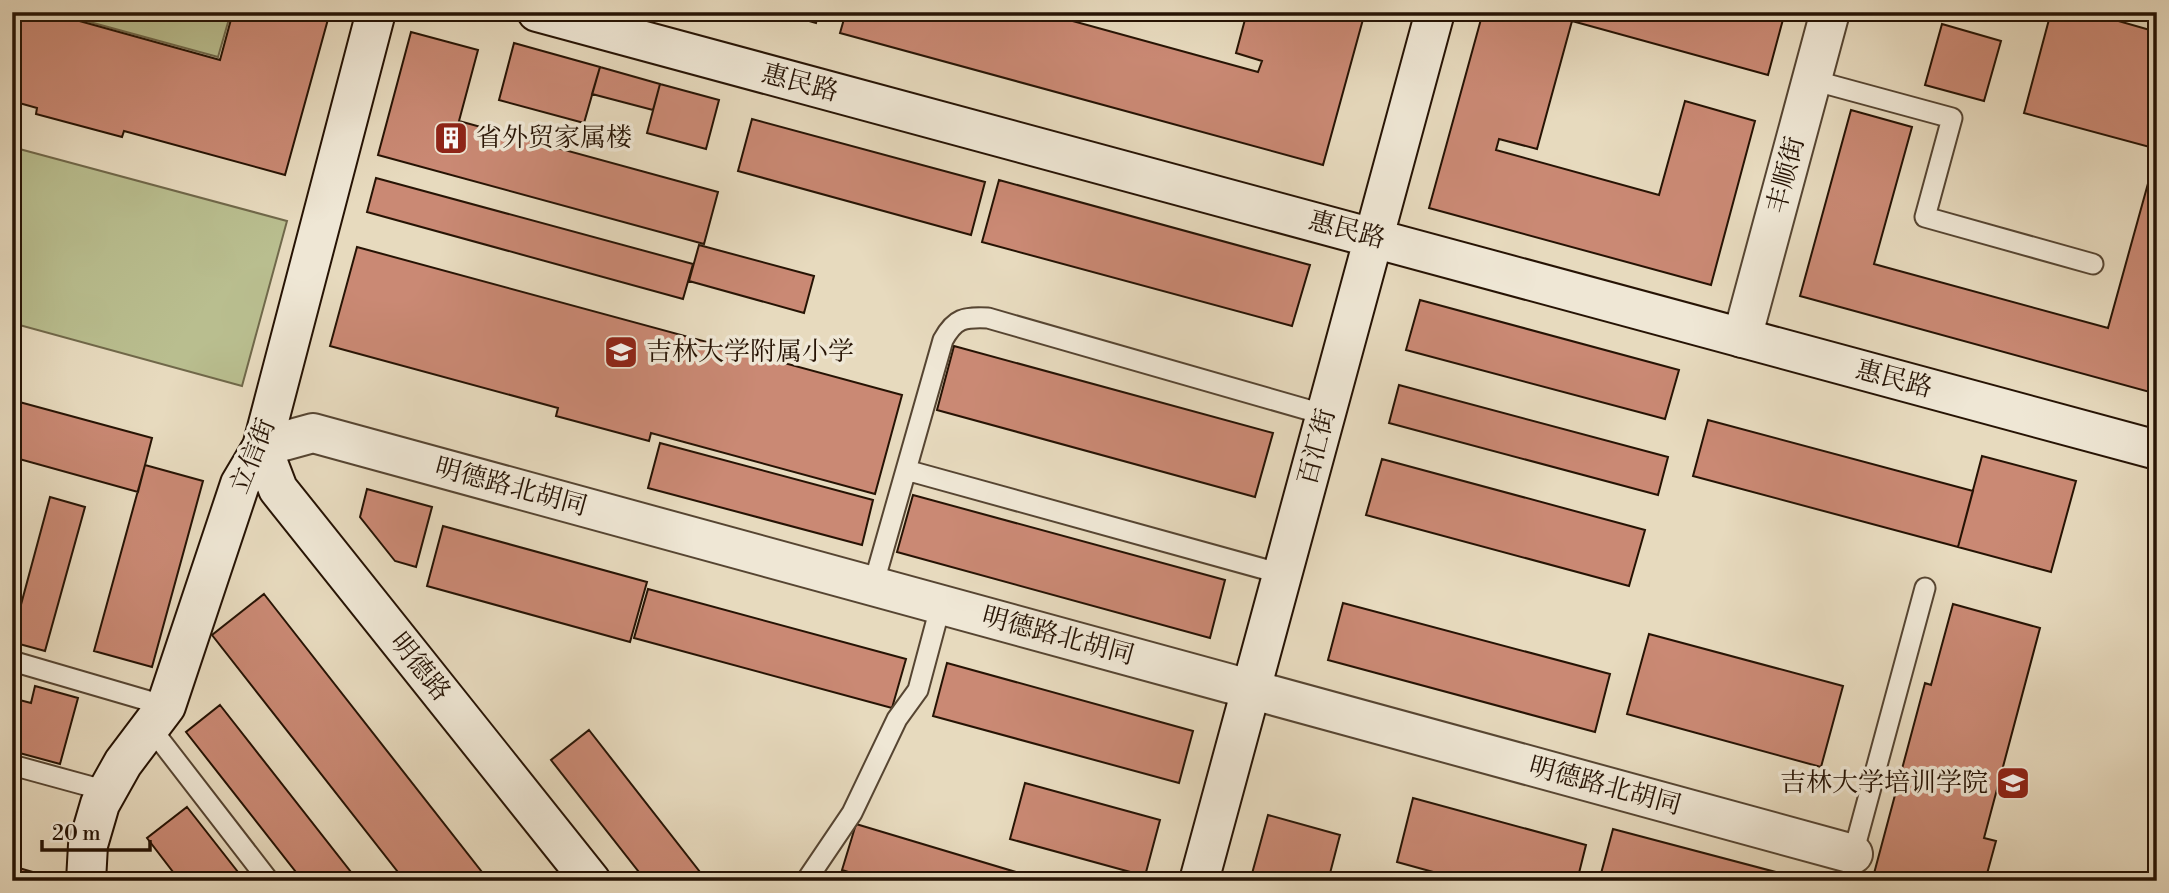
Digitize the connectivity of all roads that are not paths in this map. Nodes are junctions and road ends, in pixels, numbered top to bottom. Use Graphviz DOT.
graph roads {
  1 [pos="376,12"];
  2 [pos="537,12"];
  3 [pos="1435,12"];
  4 [pos="1830,12"];
  5 [pos="1812,80"];
  6 [pos="1375,237"];
  7 [pos="2093,264"];
  8 [pos="1742,338"];
  9 [pos="1326,415"];
  10 [pos="262,447"];
  11 [pos="2157,450"];
  12 [pos="906,470"];
  13 [pos="1282,574"];
  14 [pos="873,586"];
  15 [pos="1925,588"];
  16 [pos="941,604"];
  17 [pos="12,661"];
  18 [pos="1251,689"];
  19 [pos="158,717"];
  20 [pos="12,765"];
  21 [pos="107,791"];
  22 [pos="1853,854"];
  23 [pos="86,881"];
  24 [pos="269,881"];
  25 [pos="591,881"];
  26 [pos="806,881"];
  27 [pos="1199,881"];
  1 -- 10 [label="street, 立信街"];
  2 -- 6 [label="street, 惠民路"];
  3 -- 6 [label="street, 百汇街"];
  4 -- 5 [label="street, 丰顺街"];
  5 -- 7 [label="lane"];
  5 -- 8 [label="street, 丰顺街"];
  6 -- 8 [label="street, 惠民路"];
  6 -- 9 [label="street, 百汇街"];
  8 -- 11 [label="street, 惠民路"];
  9 -- 12 [label="lane"];
  9 -- 13 [label="street, 百汇街"];
  10 -- 14 [label="street, 明德路北胡同"];
  10 -- 19 [label="street, 立信街"];
  10 -- 25 [label="street, 明德路"];
  12 -- 13 [label="lane"];
  12 -- 14 [label="lane"];
  13 -- 18 [label="street, 百汇街"];
  14 -- 16 [label="street, 明德路北胡同"];
  15 -- 22 [label="lane"];
  16 -- 18 [label="street, 明德路北胡同"];
  16 -- 26 [label="lane"];
  17 -- 19 [label="lane"];
  18 -- 22 [label="street, 明德路北胡同"];
  18 -- 27 [label="street, 百汇街"];
  19 -- 21 [label="street, 立信街"];
  19 -- 24 [label="lane"];
  20 -- 21 [label="lane"];
  21 -- 23 [label="street, 立信街"];
}
